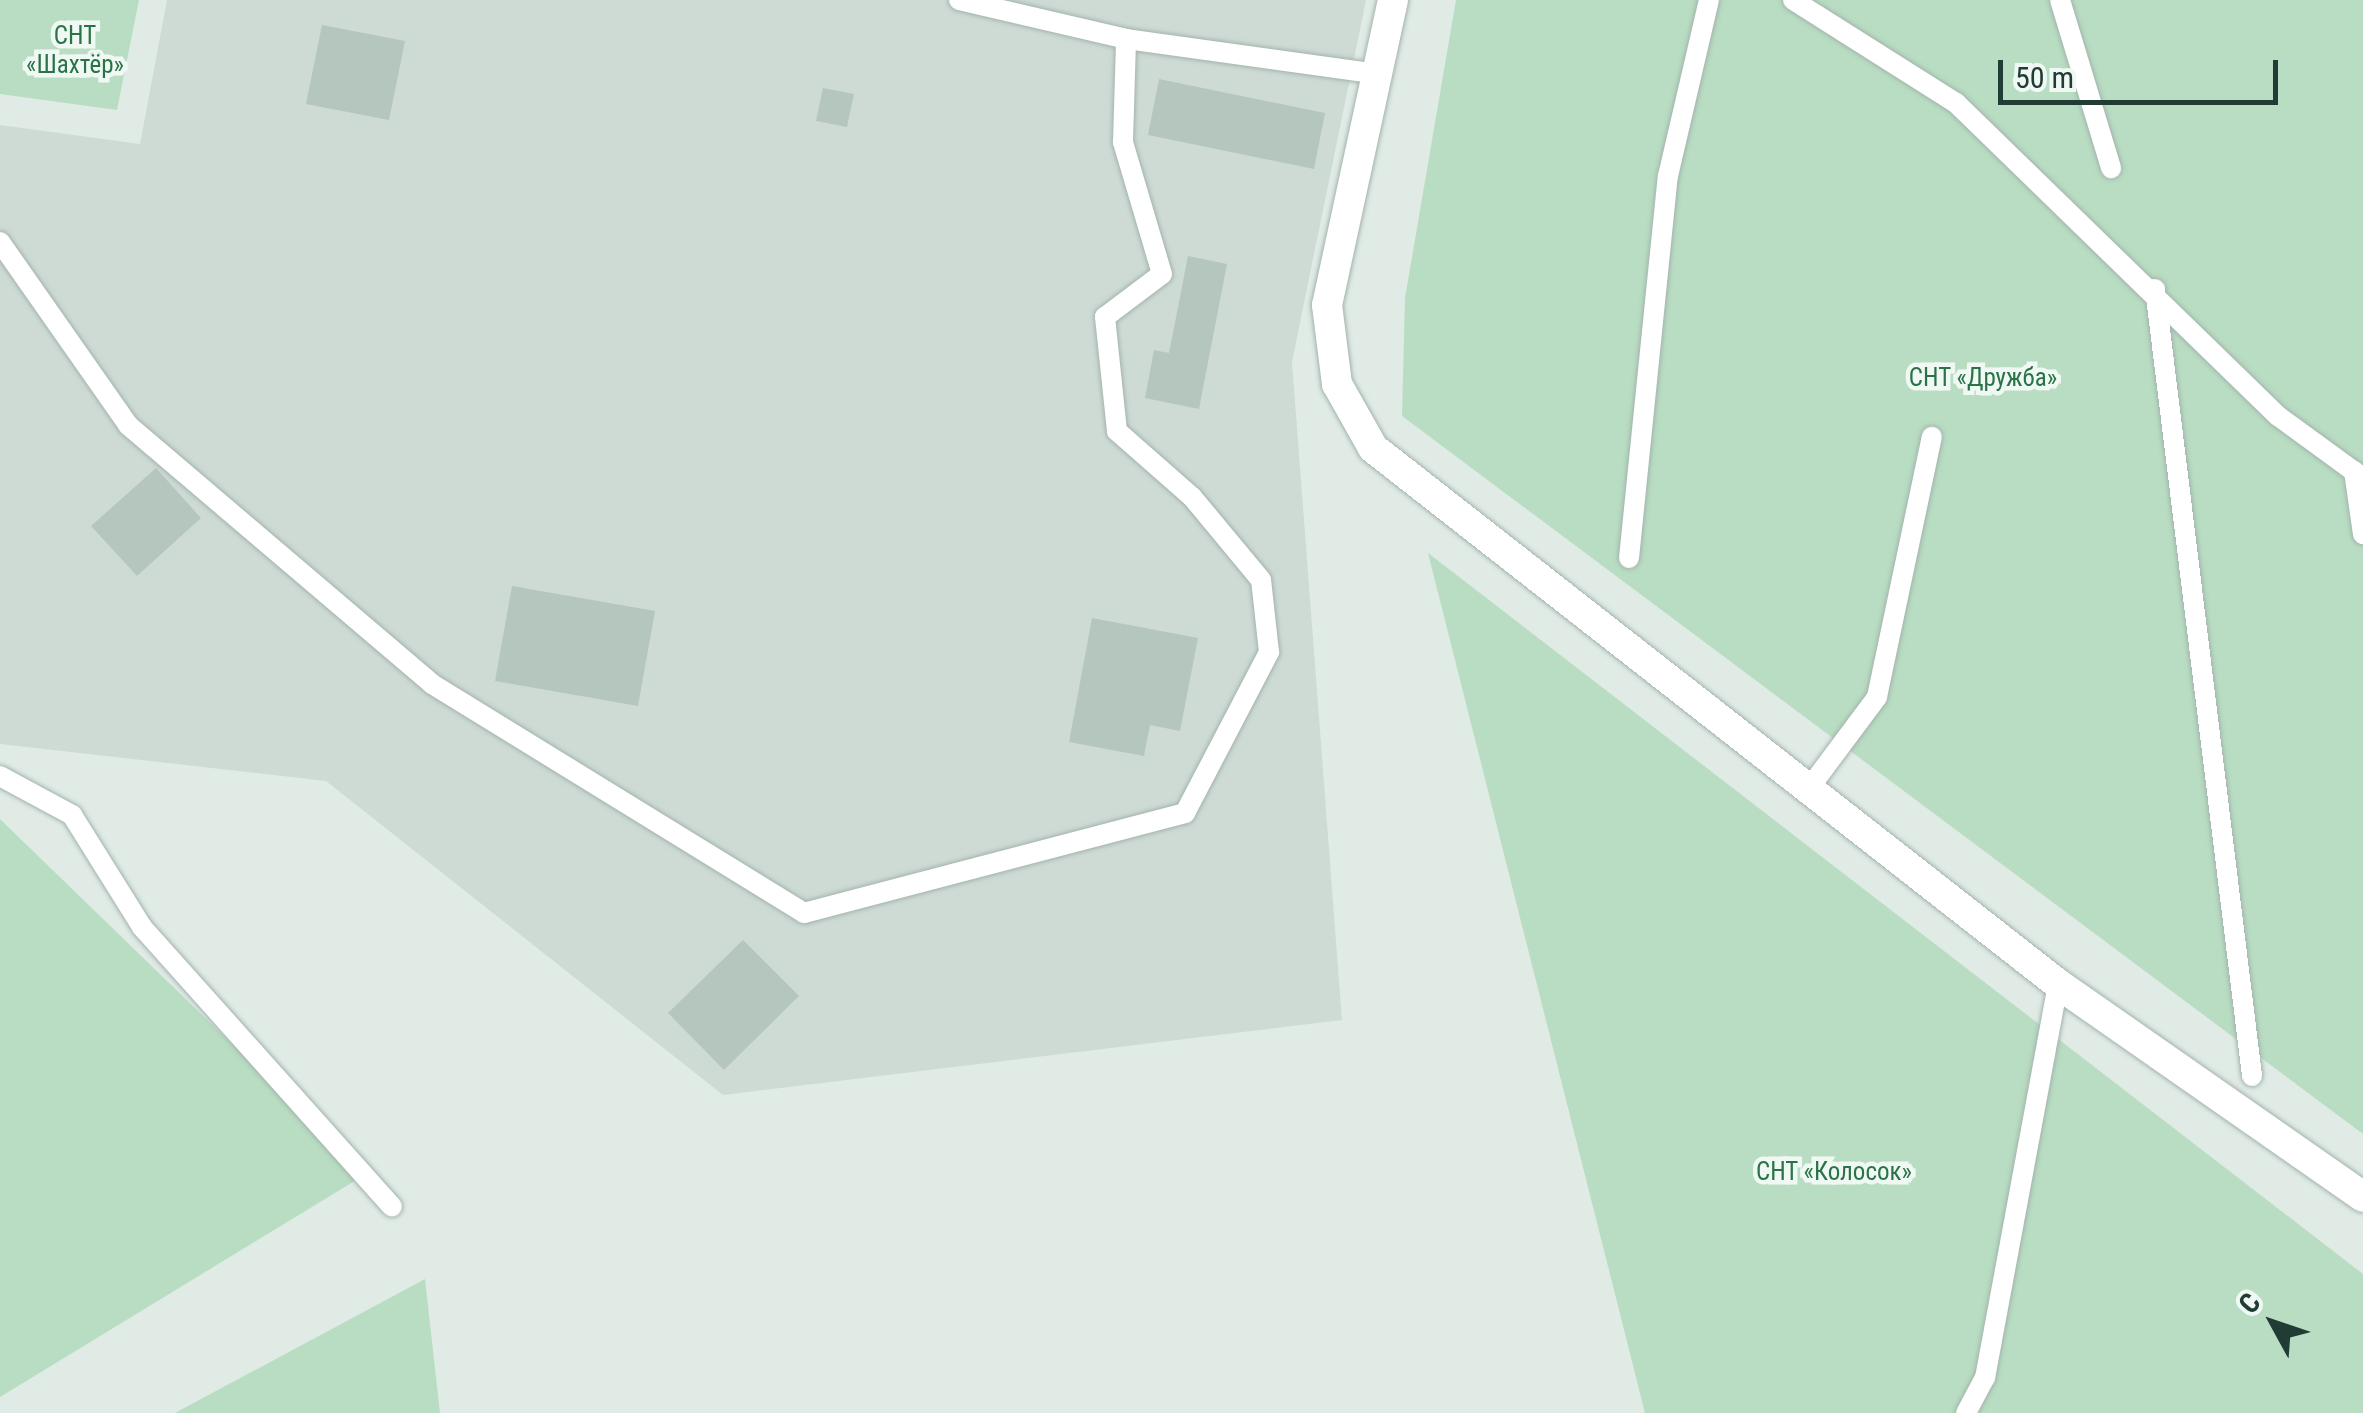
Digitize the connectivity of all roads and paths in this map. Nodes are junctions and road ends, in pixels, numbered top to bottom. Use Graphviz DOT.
graph roads {
  1 [pos="958,0"];
  2 [pos="1393,0"];
  3 [pos="1709,0"];
  4 [pos="1793,0"];
  5 [pos="2060,0"];
  6 [pos="1126,38"];
  7 [pos="1377,74"];
  8 [pos="2112,168"];
  9 [pos="0,242"];
  10 [pos="2155,289"];
  11 [pos="1932,437"];
  12 [pos="2358,474"];
  13 [pos="2363,534"];
  14 [pos="1628,558"];
  15 [pos="0,776"];
  16 [pos="1807,791"];
  17 [pos="2058,984"];
  18 [pos="2252,1076"];
  19 [pos="2363,1197"];
  20 [pos="392,1206"];
  21 [pos="1966,1413"];
  1 -- 6 [label="lane"];
  2 -- 7 [label="main road"];
  3 -- 14 [label="lane"];
  4 -- 10 [label="lane"];
  5 -- 8 [label="lane"];
  6 -- 7 [label="lane"];
  6 -- 9 [label="lane"];
  7 -- 16 [label="main road"];
  10 -- 12 [label="lane"];
  10 -- 18 [label="lane"];
  11 -- 16 [label="lane"];
  12 -- 13 [label="lane"];
  15 -- 20 [label="lane"];
  16 -- 17 [label="main road"];
  17 -- 19 [label="main road"];
  17 -- 21 [label="lane"];
}
